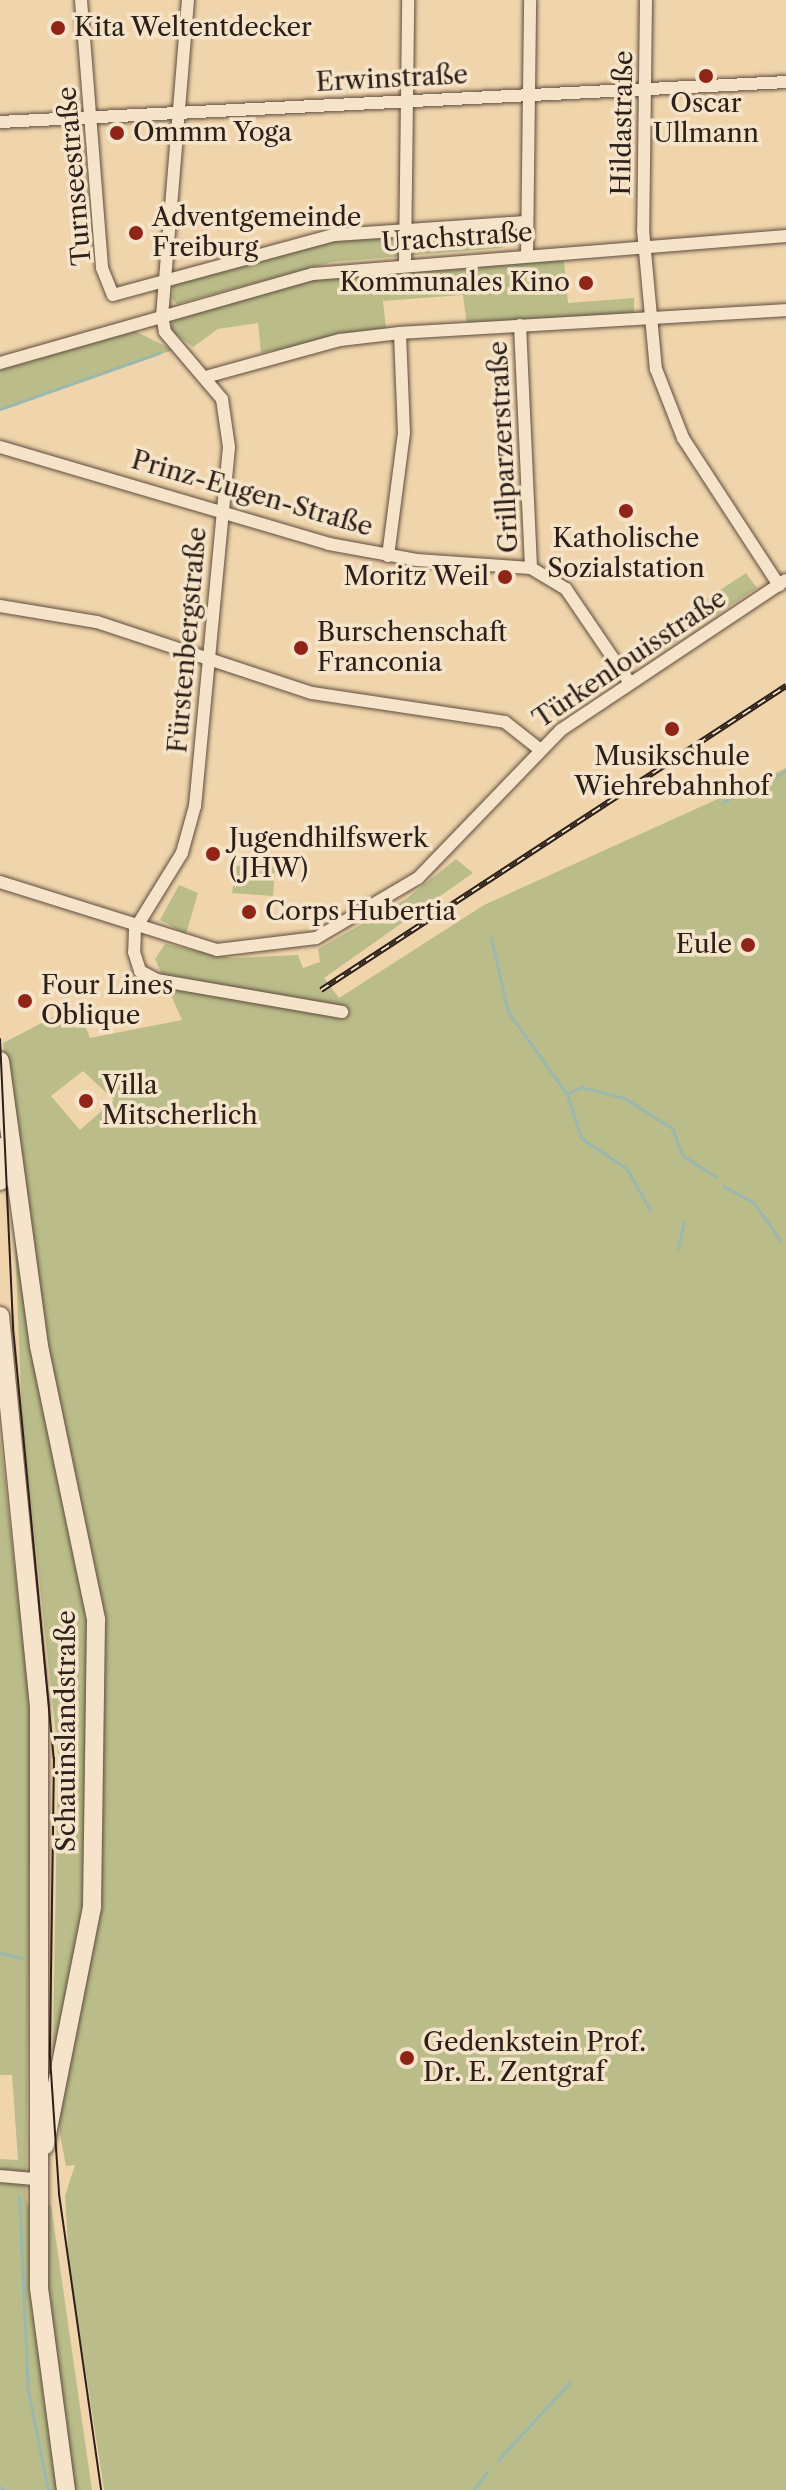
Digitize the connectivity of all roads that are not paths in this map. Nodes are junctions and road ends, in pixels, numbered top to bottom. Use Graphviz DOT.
graph roads {
  1 [pos="81,0"];
  2 [pos="188,0"];
  3 [pos="408,0"];
  4 [pos="530,0"];
  5 [pos="646,0"];
  6 [pos="786,82"];
  7 [pos="645,87"];
  8 [pos="528,93"];
  9 [pos="407,101"];
  10 [pos="178,112"];
  11 [pos="91,117"];
  12 [pos="0,122"];
  13 [pos="527,222"];
  14 [pos="404,228"];
  15 [pos="786,236"];
  16 [pos="645,247"];
  17 [pos="527,256"];
  18 [pos="405,262"];
  19 [pos="164,282"];
  20 [pos="786,310"];
  21 [pos="162,315"];
  22 [pos="649,317"];
  23 [pos="520,325"];
  24 [pos="400,333"];
  25 [pos="0,363"];
  26 [pos="209,376"];
  27 [pos="0,447"];
  28 [pos="223,511"];
  29 [pos="388,556"];
  30 [pos="531,568"];
  31 [pos="783,582"];
  32 [pos="0,606"];
  33 [pos="209,660"];
  34 [pos="630,683"];
  35 [pos="538,748"];
  36 [pos="0,882"];
  37 [pos="135,929"];
  38 [pos="342,1012"];
  39 [pos="0,1061"];
  40 [pos="8,1185"];
  41 [pos="0,1316"];
  42 [pos="0,1343"];
  43 [pos="37,2040"];
  44 [pos="62,2055"];
  45 [pos="0,2176"];
  46 [pos="37,2179"];
  47 [pos="66,2490"];
  1 -- 11 [label="street, Turnseestraße"];
  2 -- 10 [label="street"];
  3 -- 9 [label="street"];
  4 -- 8 [label="street"];
  5 -- 7 [label="street, Hildastraße"];
  6 -- 7 [label="street, Erwinstraße"];
  7 -- 8 [label="street, Erwinstraße"];
  7 -- 16 [label="street, Hildastraße"];
  8 -- 9 [label="street, Erwinstraße"];
  8 -- 13 [label="street"];
  9 -- 10 [label="street, Erwinstraße"];
  9 -- 14 [label="street"];
  10 -- 11 [label="street, Erwinstraße"];
  10 -- 19 [label="street"];
  11 -- 12 [label="street, Erwinstraße"];
  11 -- 19 [label="street, Turnseestraße"];
  13 -- 14 [label="street, Urachstraße"];
  13 -- 17 [label="street"];
  14 -- 18 [label="street"];
  14 -- 19 [label="street, Urachstraße"];
  15 -- 16 [label="street, Urachstraße"];
  16 -- 17 [label="street, Urachstraße"];
  16 -- 22 [label="street, Hildastraße"];
  17 -- 18 [label="street, Urachstraße"];
  18 -- 21 [label="street, Urachstraße"];
  19 -- 21 [label="street"];
  20 -- 22 [label="street"];
  21 -- 25 [label="street, Urachstraße"];
  21 -- 26 [label="street, Fürstenbergstraße"];
  22 -- 23 [label="street"];
  22 -- 31 [label="street, Hildastraße"];
  23 -- 24 [label="street"];
  23 -- 30 [label="street, Grillparzerstraße"];
  24 -- 26 [label="street"];
  24 -- 29 [label="street"];
  26 -- 28 [label="street, Fürstenbergstraße"];
  27 -- 28 [label="street, Prinz-Eugen-Straße"];
  28 -- 29 [label="street, Prinz-Eugen-Straße"];
  28 -- 33 [label="street, Fürstenbergstraße"];
  29 -- 30 [label="street, Prinz-Eugen-Straße"];
  30 -- 34 [label="street, Prinz-Eugen-Straße"];
  31 -- 34 [label="street, Türkenlouisstraße"];
  32 -- 33 [label="street"];
  33 -- 35 [label="street"];
  33 -- 37 [label="street, Fürstenbergstraße"];
  34 -- 35 [label="street, Türkenlouisstraße"];
  35 -- 37 [label="street, Türkenlouisstraße"];
  36 -- 37 [label="street, Türkenlouisstraße"];
  37 -- 38 [label="street"];
  39 -- 40 [label="main road, Schauinslandstraße"];
  40 -- 44 [label="main road, Schauinslandstraße"];
  41 -- 42 [label="main road, Schauinslandstraße"];
  42 -- 43 [label="main road, Schauinslandstraße"];
  43 -- 44 [label="main road"];
  43 -- 46 [label="main road, Schauinslandstraße"];
  44 -- 46 [label="main road, Schauinslandstraße"];
  45 -- 46 [label="street"];
  46 -- 47 [label="main road, Schauinslandstraße"];
}
